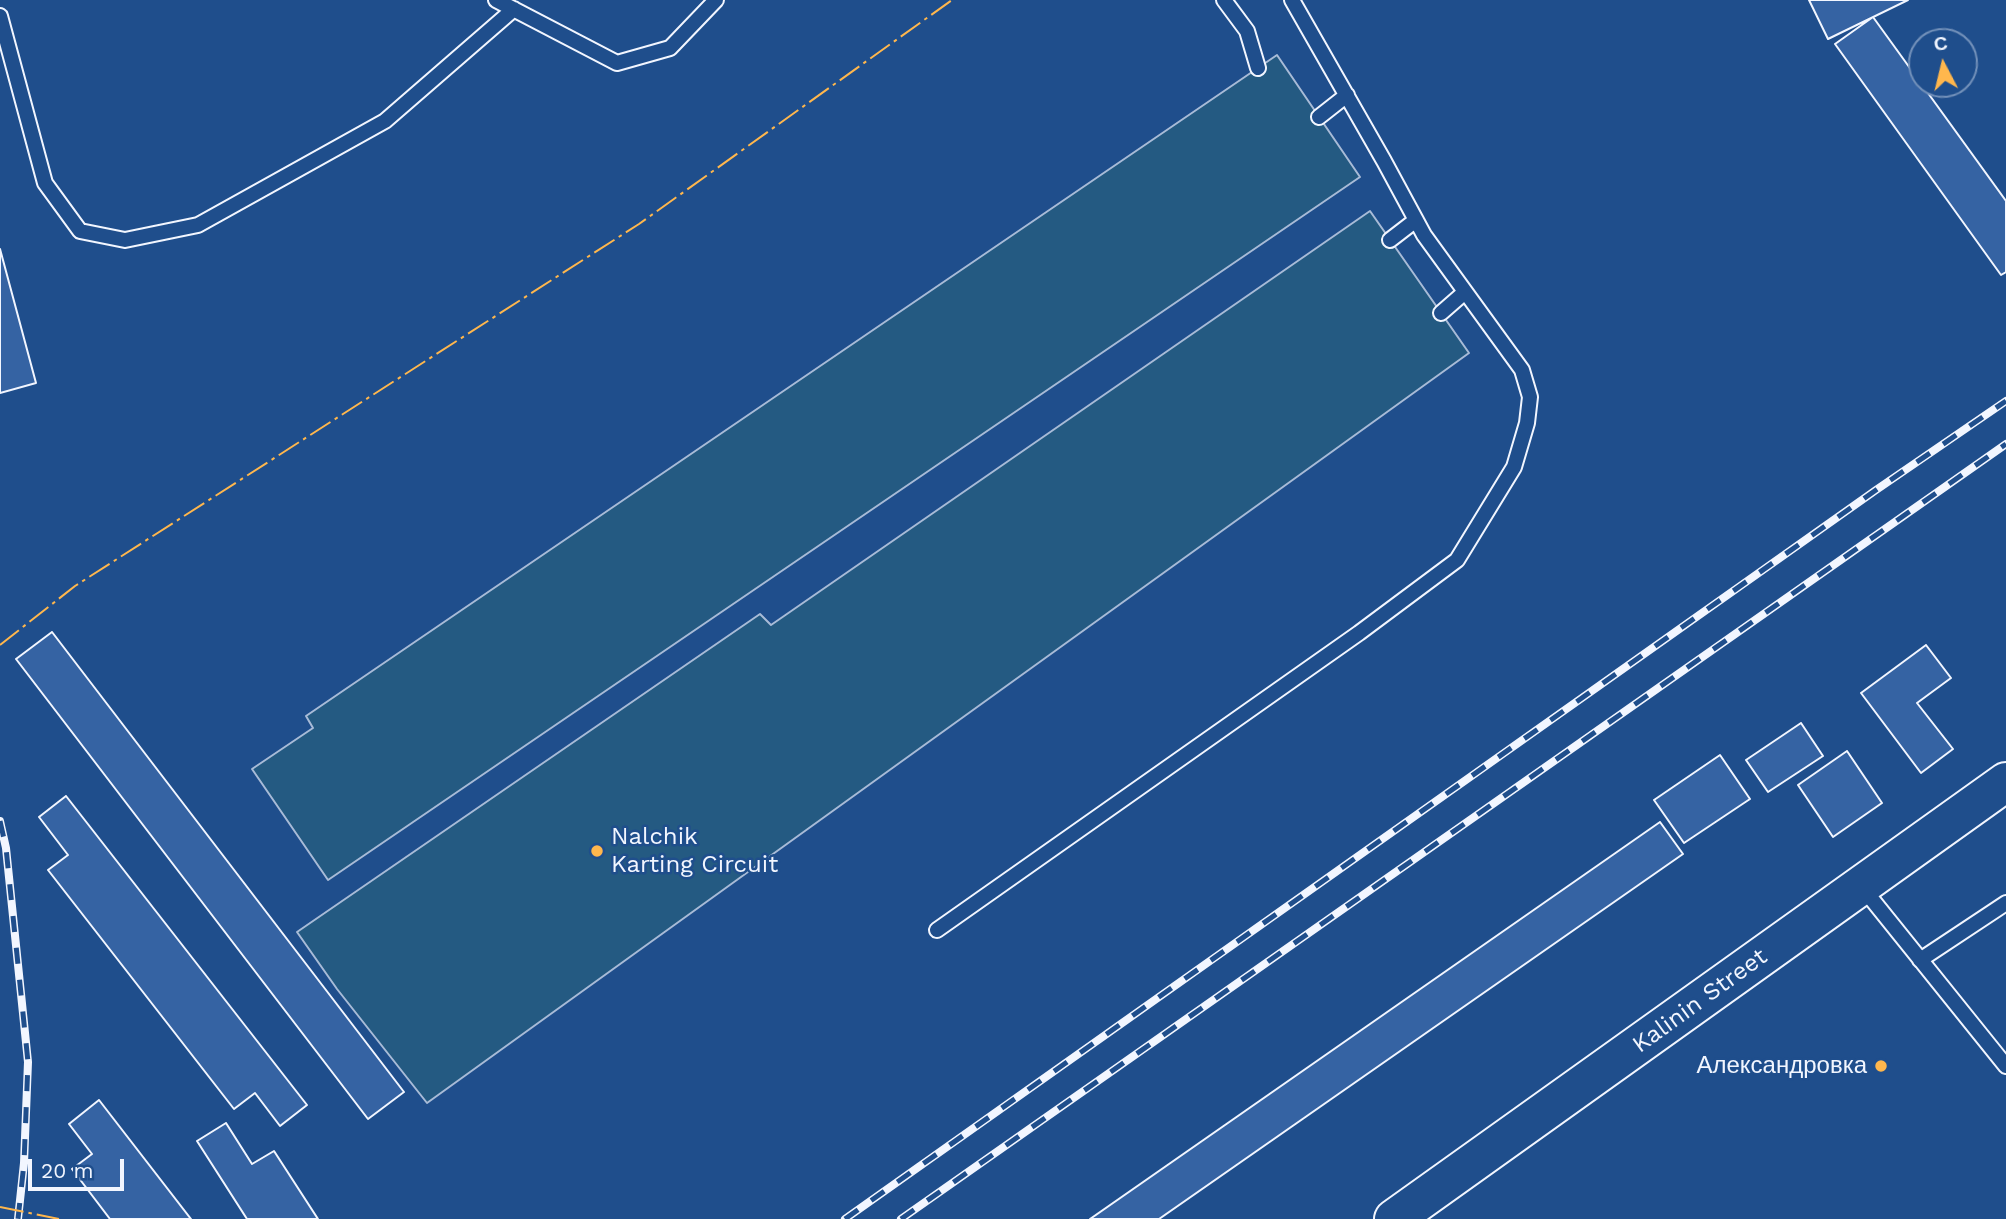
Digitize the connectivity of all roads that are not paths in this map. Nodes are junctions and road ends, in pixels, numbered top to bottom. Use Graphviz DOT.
graph roads {
  1 [pos="496,0"];
  2 [pos="716,0"];
  3 [pos="1223,0"];
  4 [pos="1292,0"];
  5 [pos="514,9"];
  6 [pos="0,16"];
  7 [pos="1258,68"];
  8 [pos="1347,95"];
  9 [pos="1319,117"];
  10 [pos="1416,220"];
  11 [pos="1390,240"];
  12 [pos="1465,292"];
  13 [pos="1441,313"];
  14 [pos="2006,782"];
  15 [pos="1861,886"];
  16 [pos="2006,903"];
  17 [pos="937,930"];
  18 [pos="1920,960"];
  19 [pos="2006,1066"];
  20 [pos="1394,1219"];
  1 -- 5 [label="lane"];
  2 -- 5 [label="lane"];
  3 -- 7 [label="lane"];
  4 -- 8 [label="lane"];
  5 -- 6 [label="lane"];
  8 -- 9 [label="lane"];
  8 -- 10 [label="lane"];
  10 -- 11 [label="lane"];
  10 -- 12 [label="lane"];
  12 -- 13 [label="lane"];
  12 -- 17 [label="lane"];
  14 -- 15 [label="main road, Kalinin Street"];
  15 -- 18 [label="lane"];
  15 -- 20 [label="main road, Kalinin Street"];
  16 -- 18 [label="lane"];
  18 -- 19 [label="lane"];
}
